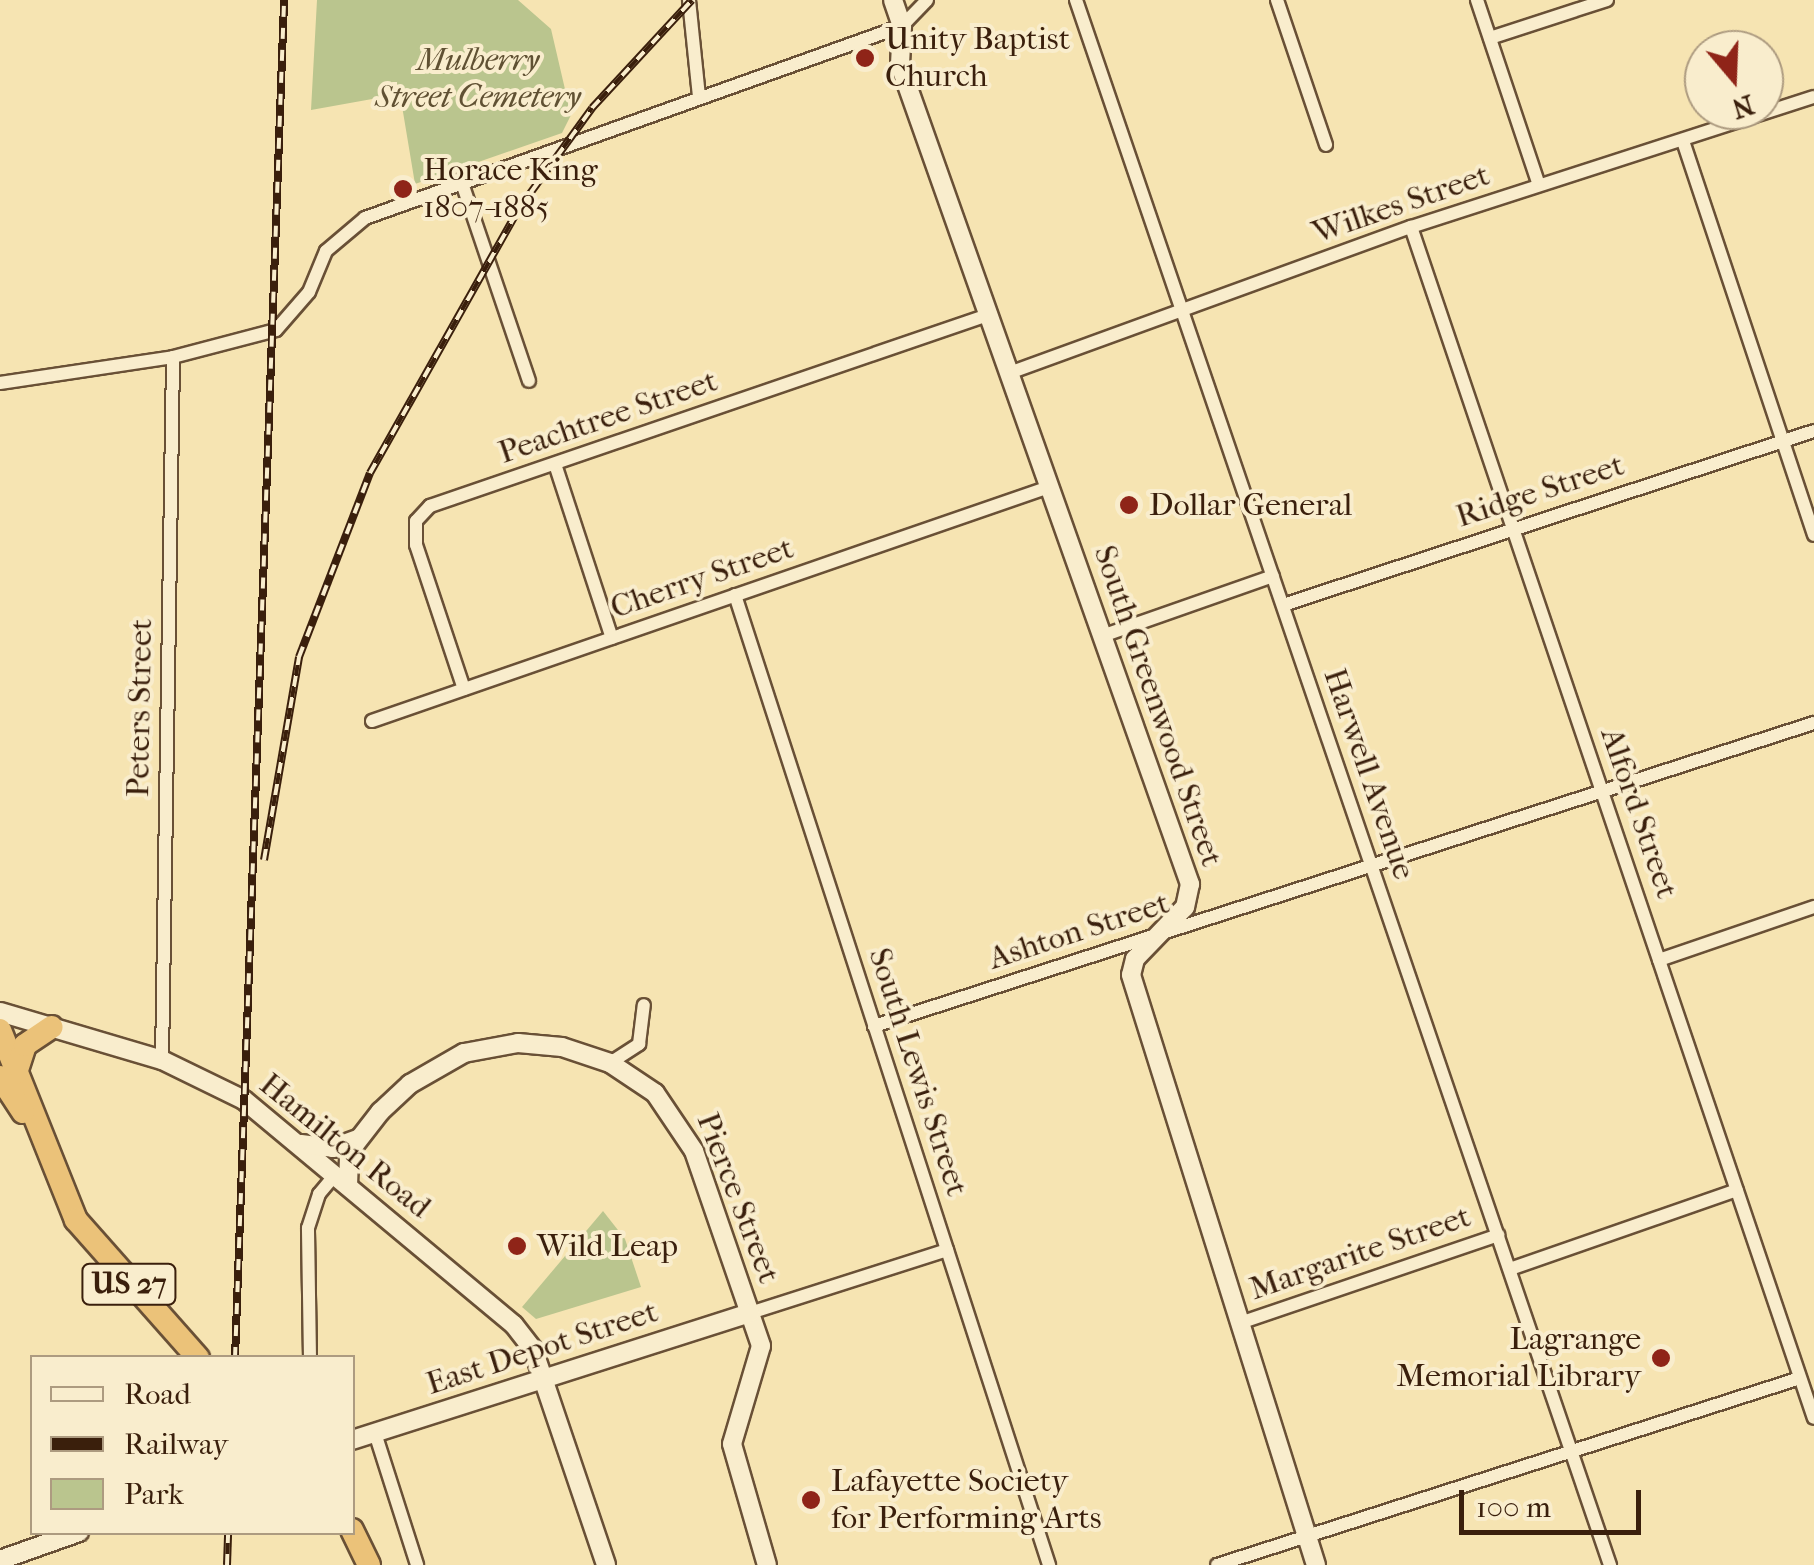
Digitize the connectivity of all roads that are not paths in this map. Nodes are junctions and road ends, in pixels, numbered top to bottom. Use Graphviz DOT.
graph roads {
  1 [pos="689,0"];
  2 [pos="894,0"];
  3 [pos="927,0"];
  4 [pos="1076,0"];
  5 [pos="1277,0"];
  6 [pos="1478,0"];
  7 [pos="1607,0"];
  8 [pos="902,26"];
  9 [pos="1490,38"];
  10 [pos="1814,97"];
  11 [pos="699,98"];
  12 [pos="1683,140"];
  13 [pos="1326,144"];
  14 [pos="461,180"];
  15 [pos="1540,186"];
  16 [pos="1411,227"];
  17 [pos="1182,310"];
  18 [pos="988,315"];
  19 [pos="173,357"];
  20 [pos="1009,373"];
  21 [pos="529,381"];
  22 [pos="0,383"];
  23 [pos="1814,431"];
  24 [pos="1782,441"];
  25 [pos="555,464"];
  26 [pos="1049,487"];
  27 [pos="1516,527"];
  28 [pos="1814,535"];
  29 [pos="1273,576"];
  30 [pos="735,596"];
  31 [pos="1283,605"];
  32 [pos="1102,636"];
  33 [pos="612,638"];
  34 [pos="464,689"];
  35 [pos="372,721"];
  36 [pos="1814,723"];
  37 [pos="1602,792"];
  38 [pos="1372,866"];
  39 [pos="1814,907"];
  40 [pos="1160,934"];
  41 [pos="1660,960"];
  42 [pos="644,1005"];
  43 [pos="0,1012"];
  44 [pos="52,1026"];
  45 [pos="874,1026"];
  46 [pos="0,1030"];
  47 [pos="162,1060"];
  48 [pos="610,1063"];
  49 [pos="8,1075"];
  50 [pos="358,1139"];
  51 [pos="296,1142"];
  52 [pos="342,1180"];
  53 [pos="1737,1190"];
  54 [pos="1498,1235"];
  55 [pos="947,1250"];
  56 [pos="1510,1270"];
  57 [pos="750,1314"];
  58 [pos="1240,1322"];
  59 [pos="192,1351"];
  60 [pos="310,1355"];
  61 [pos="1800,1378"];
  62 [pos="544,1379"];
  63 [pos="1814,1418"];
  64 [pos="375,1433"];
  65 [pos="355,1439"];
  66 [pos="1571,1450"];
  67 [pos="70,1535"];
  68 [pos="354,1535"];
  69 [pos="1307,1535"];
  70 [pos="0,1560"];
  71 [pos="369,1565"];
  72 [pos="417,1565"];
  73 [pos="606,1565"];
  74 [pos="768,1565"];
  75 [pos="1049,1565"];
  76 [pos="1217,1565"];
  77 [pos="1316,1565"];
  78 [pos="1610,1565"];
  1 -- 11 [label="street"];
  2 -- 8 [label="street, South Greenwood Street"];
  3 -- 8 [label="street"];
  4 -- 17 [label="street, Harwell Avenue"];
  5 -- 13 [label="street"];
  6 -- 9 [label="street"];
  7 -- 9 [label="street"];
  8 -- 11 [label="street"];
  8 -- 18 [label="street, South Greenwood Street"];
  9 -- 15 [label="street"];
  10 -- 12 [label="street, Wilkes Street"];
  11 -- 14 [label="street"];
  12 -- 15 [label="street, Wilkes Street"];
  12 -- 24 [label="street"];
  14 -- 19 [label="street"];
  14 -- 21 [label="street"];
  15 -- 16 [label="street, Wilkes Street"];
  16 -- 17 [label="street, Wilkes Street"];
  16 -- 27 [label="street, Alford Street"];
  17 -- 20 [label="street, Wilkes Street"];
  17 -- 29 [label="street, Harwell Avenue"];
  18 -- 20 [label="street, South Greenwood Street"];
  18 -- 25 [label="street, Peachtree Street"];
  19 -- 22 [label="street"];
  19 -- 47 [label="street, Peters Street"];
  20 -- 26 [label="street, South Greenwood Street"];
  23 -- 24 [label="street, Ridge Street"];
  24 -- 27 [label="street, Ridge Street"];
  24 -- 28 [label="street"];
  25 -- 33 [label="street"];
  25 -- 34 [label="street, Peachtree Street"];
  26 -- 30 [label="street, Cherry Street"];
  26 -- 32 [label="street, South Greenwood Street"];
  27 -- 31 [label="street, Ridge Street"];
  27 -- 37 [label="street, Alford Street"];
  29 -- 31 [label="street, Harwell Avenue"];
  29 -- 32 [label="street"];
  30 -- 33 [label="street, Cherry Street"];
  30 -- 45 [label="street, South Lewis Street"];
  31 -- 38 [label="street, Harwell Avenue"];
  32 -- 40 [label="street, South Greenwood Street"];
  33 -- 34 [label="street, Cherry Street"];
  34 -- 35 [label="street, Cherry Street"];
  36 -- 37 [label="street, Ashton Street"];
  37 -- 38 [label="street, Ashton Street"];
  37 -- 41 [label="street, Alford Street"];
  38 -- 40 [label="street, Ashton Street"];
  38 -- 54 [label="street, Harwell Avenue"];
  39 -- 41 [label="street"];
  40 -- 45 [label="street, Ashton Street"];
  40 -- 58 [label="street, South Greenwood Street"];
  41 -- 53 [label="street, Alford Street"];
  42 -- 48 [label="street"];
  43 -- 44 [label="street, Hamilton Road"];
  44 -- 47 [label="street, Hamilton Road"];
  44 -- 49 [label="highway"];
  45 -- 55 [label="street, South Lewis Street"];
  46 -- 49 [label="highway"];
  47 -- 51 [label="street, Hamilton Road"];
  48 -- 50 [label="street, Pierce Street"];
  48 -- 57 [label="street, Pierce Street"];
  49 -- 59 [label="highway, US 27"];
  50 -- 51 [label="street"];
  50 -- 52 [label="street"];
  51 -- 52 [label="street, Hamilton Road"];
  52 -- 60 [label="street"];
  52 -- 62 [label="street, Hamilton Road"];
  53 -- 56 [label="street"];
  53 -- 61 [label="street, Alford Street"];
  54 -- 56 [label="street, Harwell Avenue"];
  54 -- 58 [label="street, Margarite Street"];
  55 -- 57 [label="street"];
  55 -- 75 [label="street, South Lewis Street"];
  56 -- 66 [label="street, Harwell Avenue"];
  57 -- 62 [label="street, East Depot Street"];
  57 -- 74 [label="street, Pierce Street"];
  58 -- 69 [label="street, South Greenwood Street"];
  61 -- 63 [label="street, Alford Street"];
  61 -- 66 [label="street"];
  62 -- 64 [label="street, East Depot Street"];
  62 -- 73 [label="street, Hamilton Road"];
  64 -- 65 [label="street, East Depot Street"];
  64 -- 72 [label="street"];
  66 -- 69 [label="street"];
  66 -- 78 [label="street, Harwell Avenue"];
  67 -- 70 [label="street"];
  68 -- 71 [label="highway"];
  69 -- 76 [label="street"];
  69 -- 77 [label="street, South Greenwood Street"];
}
